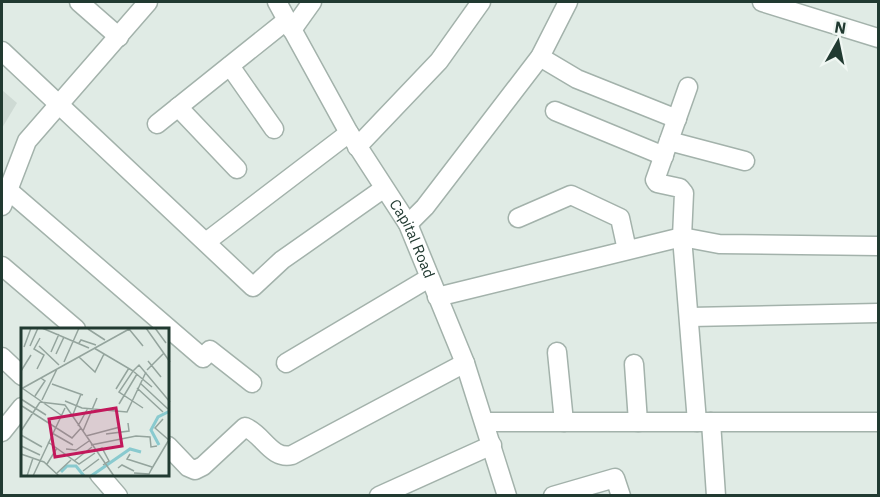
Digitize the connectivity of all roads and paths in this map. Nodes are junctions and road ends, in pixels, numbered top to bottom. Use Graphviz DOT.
graph roads {
  1 [pos="79,2"];
  2 [pos="148,2"];
  3 [pos="278,2"];
  4 [pos="312,2"];
  5 [pos="481,2"];
  6 [pos="568,2"];
  7 [pos="762,2"];
  8 [pos="290,25"];
  9 [pos="119,37"];
  10 [pos="879,38"];
  11 [pos="2,51"];
  12 [pos="540,57"];
  13 [pos="230,66"];
  14 [pos="688,87"];
  15 [pos="58,105"];
  16 [pos="178,107"];
  17 [pos="555,111"];
  18 [pos="677,119"];
  19 [pos="157,124"];
  20 [pos="274,129"];
  21 [pos="353,140"];
  22 [pos="666,148"];
  23 [pos="746,161"];
  24 [pos="237,169"];
  25 [pos="383,189"];
  26 [pos="5,198"];
  27 [pos="518,218"];
  28 [pos="408,224"];
  29 [pos="682,237"];
  30 [pos="206,242"];
  31 [pos="879,246"];
  32 [pos="627,250"];
  33 [pos="2,266"];
  34 [pos="429,278"];
  35 [pos="437,297"];
  36 [pos="879,313"];
  37 [pos="690,317"];
  38 [pos="75,328"];
  39 [pos="166,328"];
  40 [pos="170,331"];
  41 [pos="557,352"];
  42 [pos="2,357"];
  43 [pos="286,363"];
  44 [pos="465,363"];
  45 [pos="634,364"];
  46 [pos="21,375"];
  47 [pos="252,383"];
  48 [pos="21,408"];
  49 [pos="485,422"];
  50 [pos="564,422"];
  51 [pos="638,422"];
  52 [pos="704,422"];
  53 [pos="879,422"];
  54 [pos="2,432"];
  55 [pos="492,445"];
  56 [pos="170,448"];
  57 [pos="101,476"];
  58 [pos="118,495"];
  59 [pos="379,495"];
  60 [pos="507,495"];
  61 [pos="553,495"];
  62 [pos="621,495"];
  63 [pos="716,495"];
  1 -- 9 [label="street"];
  2 -- 9 [label="street"];
  3 -- 8 [label="street, Capital Road"];
  4 -- 8 [label="street"];
  5 -- 21 [label="street"];
  6 -- 12 [label="street"];
  7 -- 10 [label="street"];
  8 -- 13 [label="street"];
  8 -- 21 [label="street, Capital Road"];
  9 -- 15 [label="street"];
  11 -- 15 [label="street"];
  12 -- 18 [label="street"];
  12 -- 28 [label="street"];
  13 -- 16 [label="street"];
  13 -- 20 [label="street"];
  14 -- 18 [label="street"];
  15 -- 26 [label="street"];
  15 -- 30 [label="street"];
  16 -- 19 [label="street"];
  16 -- 24 [label="street"];
  17 -- 22 [label="street"];
  18 -- 22 [label="street"];
  21 -- 25 [label="street, Capital Road"];
  21 -- 30 [label="street"];
  22 -- 23 [label="street"];
  22 -- 29 [label="street"];
  25 -- 28 [label="street, Capital Road"];
  25 -- 30 [label="street"];
  26 -- 39 [label="street"];
  27 -- 32 [label="street"];
  28 -- 34 [label="street, Capital Road"];
  29 -- 31 [label="street"];
  29 -- 32 [label="street"];
  29 -- 37 [label="street"];
  32 -- 35 [label="street"];
  33 -- 38 [label="street"];
  34 -- 35 [label="street, Capital Road"];
  34 -- 43 [label="street"];
  35 -- 44 [label="street, Capital Road"];
  36 -- 37 [label="street"];
  37 -- 52 [label="street"];
  40 -- 47 [label="street"];
  41 -- 50 [label="street"];
  42 -- 46 [label="street"];
  44 -- 49 [label="street, Capital Road"];
  44 -- 56 [label="street"];
  45 -- 51 [label="street"];
  48 -- 54 [label="street"];
  49 -- 50 [label="street"];
  49 -- 55 [label="street, Capital Road"];
  50 -- 51 [label="street"];
  51 -- 52 [label="street"];
  52 -- 53 [label="street"];
  52 -- 63 [label="street"];
  55 -- 59 [label="street"];
  55 -- 60 [label="street, Capital Road"];
  57 -- 58 [label="street"];
  61 -- 62 [label="street"];
}
